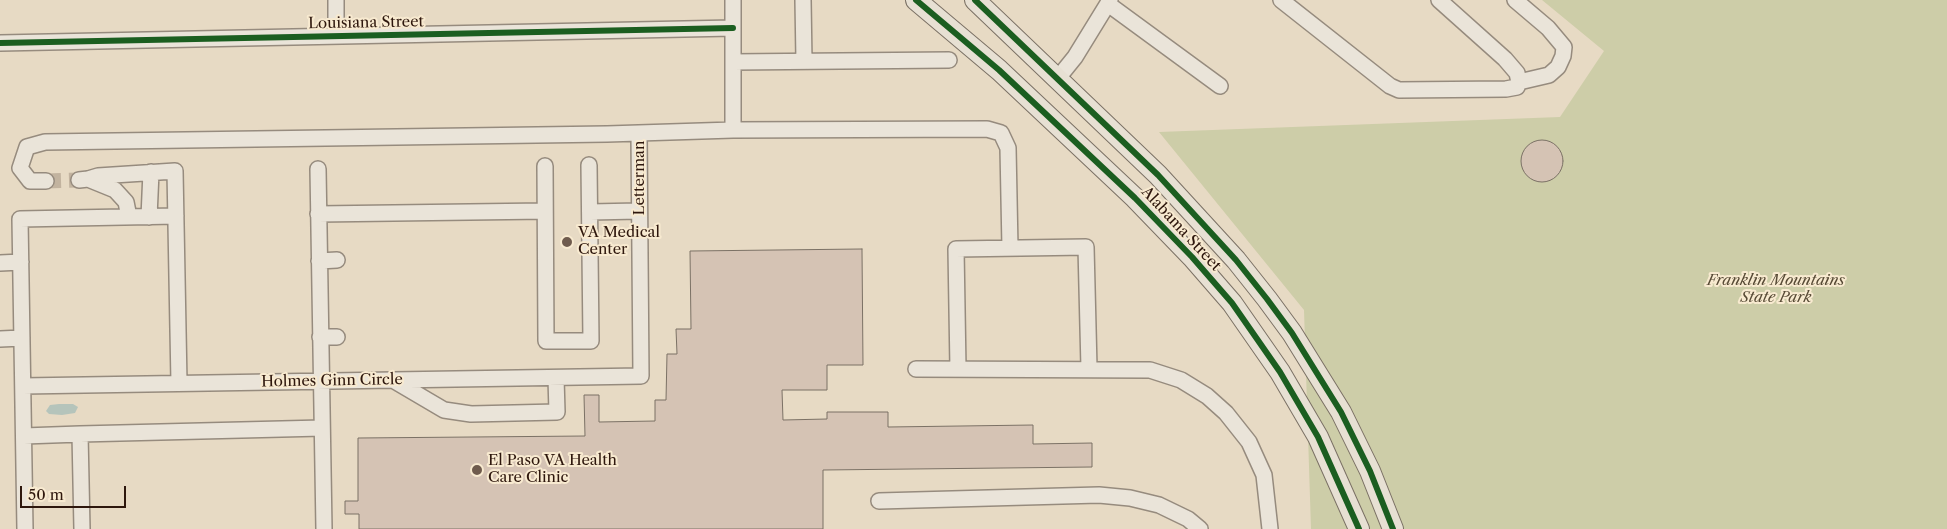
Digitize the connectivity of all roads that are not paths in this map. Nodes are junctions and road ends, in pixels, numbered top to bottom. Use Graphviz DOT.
graph roads {
  1 [pos="336,0"];
  2 [pos="733,0"];
  3 [pos="803,0"];
  4 [pos="916,0"];
  5 [pos="975,0"];
  6 [pos="1280,0"];
  7 [pos="1439,0"];
  8 [pos="1515,0"];
  9 [pos="1109,2"];
  10 [pos="733,28"];
  11 [pos="336,36"];
  12 [pos="0,43"];
  13 [pos="949,60"];
  14 [pos="804,61"];
  15 [pos="733,62"];
  16 [pos="1058,78"];
  17 [pos="1519,82"];
  18 [pos="1220,86"];
  19 [pos="733,130"];
  20 [pos="639,134"];
  21 [pos="589,165"];
  22 [pos="545,166"];
  23 [pos="318,169"];
  24 [pos="151,172"];
  25 [pos="46,181"];
  26 [pos="545,211"];
  27 [pos="640,211"];
  28 [pos="590,212"];
  29 [pos="318,214"];
  30 [pos="176,216"];
  31 [pos="129,217"];
  32 [pos="149,217"];
  33 [pos="1010,248"];
  34 [pos="336,260"];
  35 [pos="319,261"];
  36 [pos="21,262"];
  37 [pos="0,263"];
  38 [pos="320,337"];
  39 [pos="337,337"];
  40 [pos="22,338"];
  41 [pos="0,339"];
  42 [pos="1089,368"];
  43 [pos="916,369"];
  44 [pos="958,369"];
  45 [pos="641,376"];
  46 [pos="556,378"];
  47 [pos="393,380"];
  48 [pos="321,381"];
  49 [pos="179,383"];
  50 [pos="23,386"];
  51 [pos="322,428"];
  52 [pos="80,434"];
  53 [pos="24,436"];
  54 [pos="879,501"];
  55 [pos="25,529"];
  56 [pos="82,529"];
  57 [pos="324,529"];
  58 [pos="1199,529"];
  59 [pos="1270,529"];
  60 [pos="1360,529"];
  61 [pos="1393,529"];
  1 -- 11 [label="street"];
  2 -- 10 [label="street"];
  3 -- 14 [label="street"];
  4 -- 60 [label="main road, Alabama Street"];
  5 -- 16 [label="main road, Alabama Street"];
  6 -- 17 [label="street"];
  7 -- 17 [label="street"];
  8 -- 17 [label="street"];
  9 -- 16 [label="street"];
  9 -- 18 [label="street"];
  10 -- 11 [label="street, Louisiana Street"];
  10 -- 15 [label="street"];
  11 -- 12 [label="street, Louisiana Street"];
  13 -- 14 [label="street"];
  14 -- 15 [label="street"];
  15 -- 19 [label="street"];
  16 -- 61 [label="main road, Alabama Street"];
  19 -- 20 [label="street, Letterman"];
  19 -- 33 [label="street, Letterman"];
  20 -- 25 [label="street"];
  20 -- 27 [label="street, Letterman"];
  21 -- 28 [label="street"];
  22 -- 26 [label="street"];
  23 -- 29 [label="street"];
  24 -- 30 [label="street"];
  24 -- 31 [label="street"];
  24 -- 32 [label="street"];
  26 -- 28 [label="street"];
  26 -- 29 [label="street"];
  27 -- 28 [label="street"];
  27 -- 45 [label="street, Letterman"];
  29 -- 35 [label="street"];
  30 -- 32 [label="street"];
  30 -- 49 [label="street"];
  31 -- 32 [label="street"];
  31 -- 36 [label="street"];
  33 -- 42 [label="street"];
  33 -- 44 [label="street"];
  34 -- 35 [label="street"];
  35 -- 38 [label="street"];
  36 -- 37 [label="street"];
  36 -- 40 [label="street"];
  38 -- 39 [label="street"];
  38 -- 48 [label="street"];
  40 -- 41 [label="street"];
  40 -- 50 [label="street"];
  42 -- 44 [label="street"];
  42 -- 59 [label="street"];
  43 -- 44 [label="street"];
  45 -- 46 [label="street, Holmes Ginn Circle"];
  46 -- 47 [label="street, Holmes Ginn Circle"];
  46 -- 47 [label="street"];
  47 -- 48 [label="street, Holmes Ginn Circle"];
  48 -- 49 [label="street, Holmes Ginn Circle"];
  48 -- 51 [label="street"];
  49 -- 50 [label="street, Holmes Ginn Circle"];
  50 -- 53 [label="street"];
  51 -- 52 [label="street"];
  51 -- 57 [label="street"];
  52 -- 53 [label="street"];
  52 -- 56 [label="street"];
  53 -- 55 [label="street"];
  54 -- 58 [label="street"];
}
